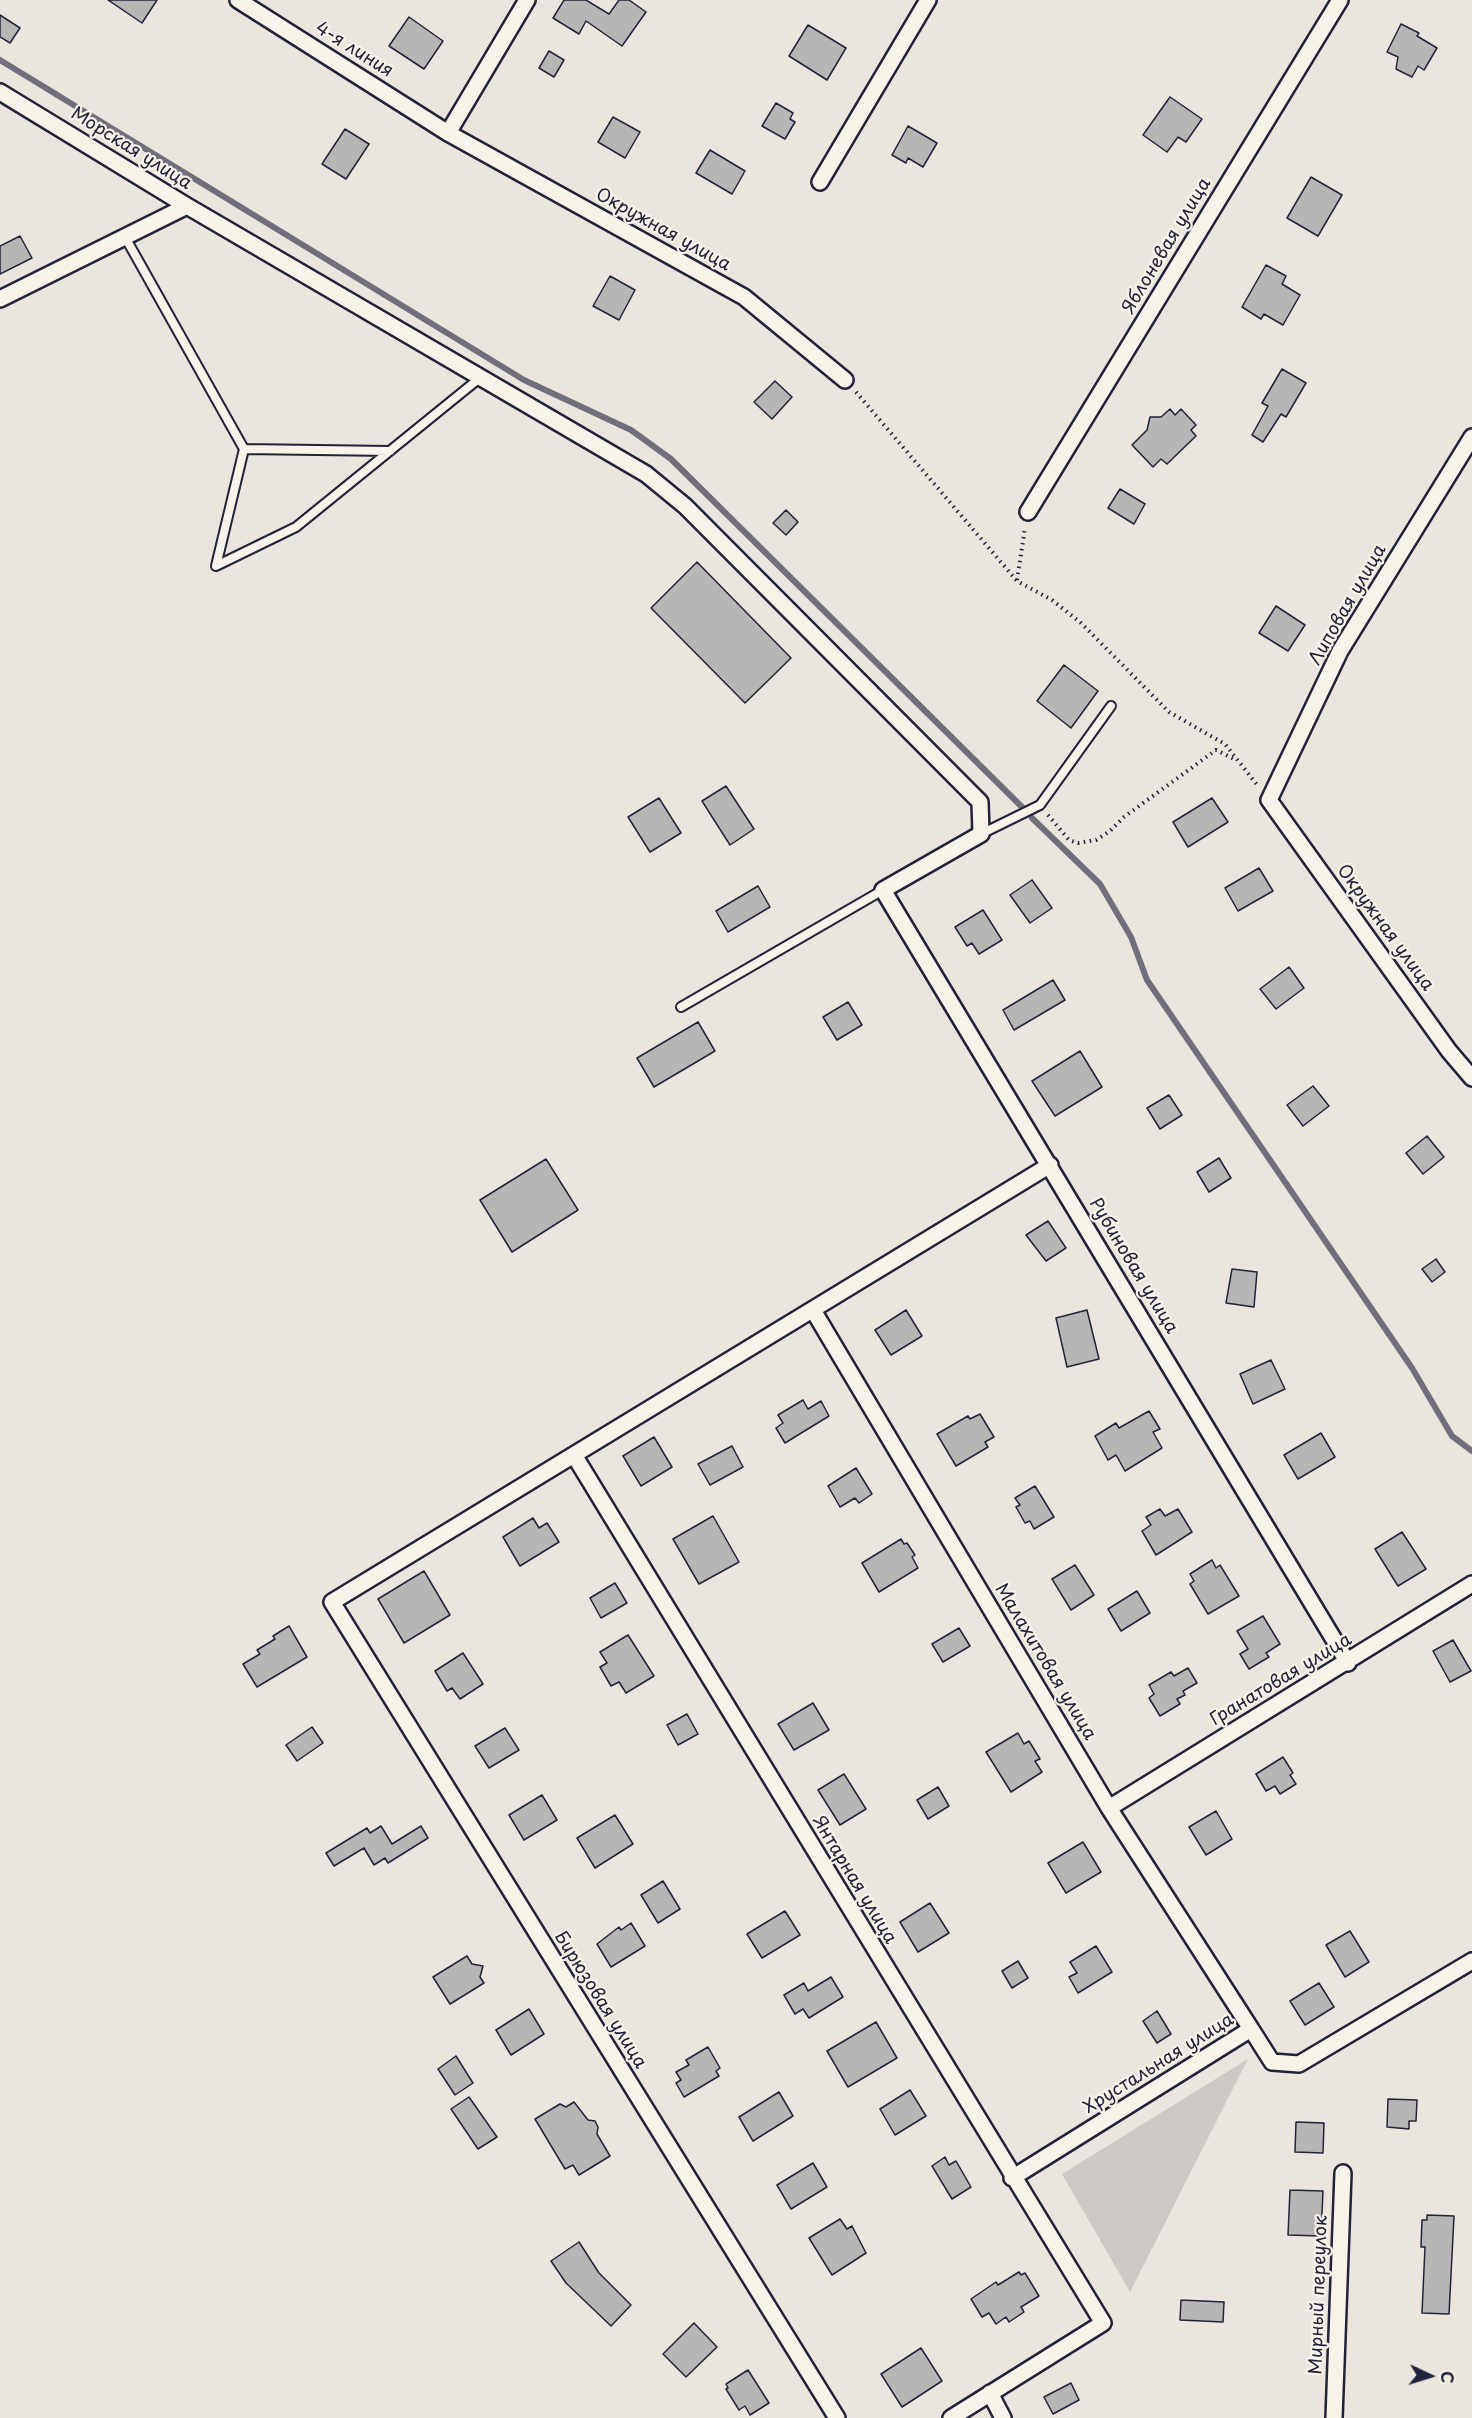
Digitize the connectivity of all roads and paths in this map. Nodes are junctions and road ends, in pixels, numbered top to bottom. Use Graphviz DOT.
graph roads {
  1 [pos="238,0"];
  2 [pos="527,0"];
  3 [pos="928,0"];
  4 [pos="1340,0"];
  5 [pos="0,92"];
  6 [pos="448,133"];
  7 [pos="820,182"];
  8 [pos="187,206"];
  9 [pos="125,237"];
  10 [pos="0,298"];
  11 [pos="482,377"];
  12 [pos="845,380"];
  13 [pos="1472,437"];
  14 [pos="244,449"];
  15 [pos="390,452"];
  16 [pos="1028,512"];
  17 [pos="1017,580"];
  18 [pos="1111,706"];
  19 [pos="1239,762"];
  20 [pos="1269,800"];
  21 [pos="1040,805"];
  22 [pos="981,834"];
  23 [pos="883,890"];
  24 [pos="681,1006"];
  25 [pos="1472,1078"];
  26 [pos="1050,1166"];
  27 [pos="813,1310"];
  28 [pos="574,1455"];
  29 [pos="1472,1584"];
  30 [pos="1348,1663"];
  31 [pos="1109,1808"];
  32 [pos="1472,1961"];
  33 [pos="1251,2029"];
  34 [pos="1344,2173"];
  35 [pos="1012,2178"];
  36 [pos="990,2393"];
  37 [pos="837,2418"];
  38 [pos="951,2418"];
  39 [pos="1003,2418"];
  40 [pos="1334,2418"];
  1 -- 6 [label="street, 4-я линия"];
  2 -- 6 [label="street"];
  3 -- 7 [label="street"];
  4 -- 16 [label="street, Яблоневая улица"];
  5 -- 8 [label="street, Морская улица"];
  6 -- 12 [label="street, Окружная улица"];
  8 -- 9 [label="street, Морская улица"];
  8 -- 11 [label="street"];
  9 -- 10 [label="street, Морская улица"];
  9 -- 14 [label="lane"];
  11 -- 15 [label="lane"];
  11 -- 22 [label="street"];
  12 -- 17 [label="path"];
  13 -- 20 [label="street, Липовая улица"];
  14 -- 15 [label="lane"];
  14 -- 15 [label="lane"];
  16 -- 17 [label="path"];
  17 -- 19 [label="path"];
  18 -- 21 [label="lane"];
  19 -- 20 [label="path"];
  19 -- 21 [label="path"];
  20 -- 25 [label="street, Окружная улица"];
  21 -- 22 [label="lane"];
  22 -- 23 [label="street"];
  23 -- 24 [label="lane"];
  23 -- 26 [label="street, Рубиновая улица"];
  26 -- 27 [label="street"];
  26 -- 30 [label="street, Рубиновая улица"];
  27 -- 28 [label="street"];
  27 -- 31 [label="street, Малахитовая улица"];
  28 -- 35 [label="street, Янтарная улица"];
  28 -- 37 [label="street, Бирюзовая улица"];
  29 -- 30 [label="street, Гранатовая улица"];
  30 -- 31 [label="street, Гранатовая улица"];
  31 -- 33 [label="street, Малахитовая улица"];
  32 -- 33 [label="street, Хрустальная улица"];
  33 -- 35 [label="street, Хрустальная улица"];
  34 -- 40 [label="street, Мирный переулок"];
  35 -- 36 [label="street, Янтарная улица"];
  36 -- 38 [label="street"];
  36 -- 39 [label="street"];
}
